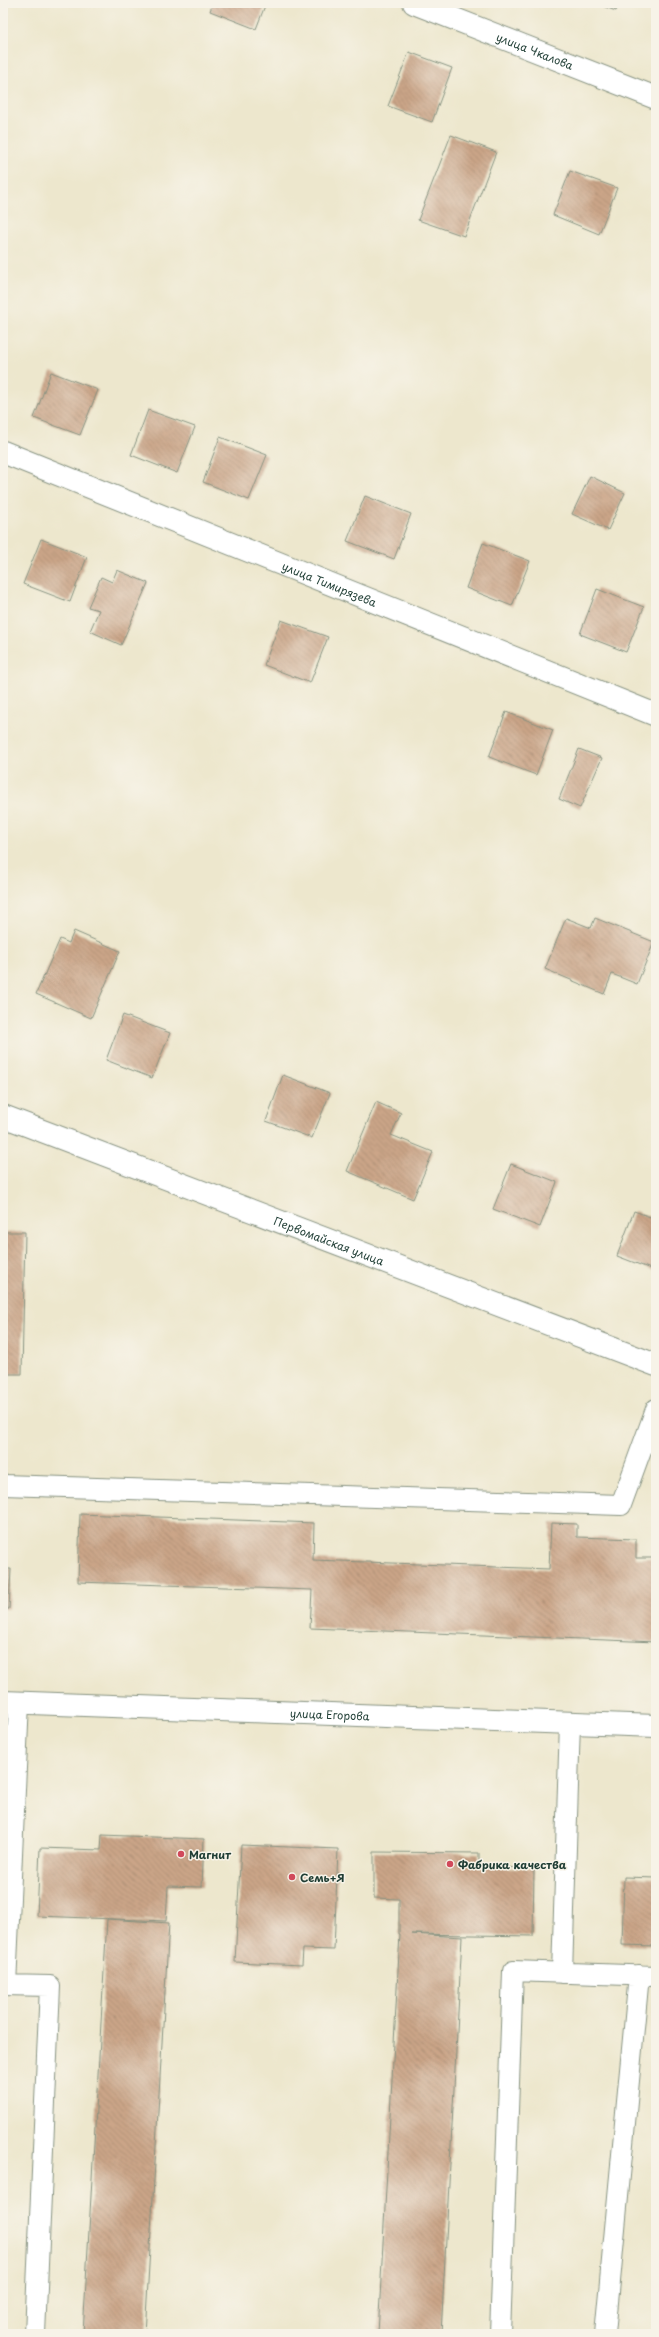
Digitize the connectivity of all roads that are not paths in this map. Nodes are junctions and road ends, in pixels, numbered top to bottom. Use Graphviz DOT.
graph roads {
  1 [pos="414,3"];
  2 [pos="656,98"];
  3 [pos="3,452"];
  4 [pos="656,715"];
  5 [pos="3,1116"];
  6 [pos="656,1365"];
  7 [pos="656,1409"];
  8 [pos="3,1485"];
  9 [pos="11,1703"];
  10 [pos="570,1723"];
  11 [pos="656,1726"];
  12 [pos="562,1973"];
  13 [pos="648,1975"];
  14 [pos="4,1985"];
  15 [pos="35,2334"];
  16 [pos="500,2334"];
  17 [pos="605,2334"];
  1 -- 2 [label="street, улица Чкалова"];
  3 -- 4 [label="street, улица Тимирязева"];
  5 -- 6 [label="street, Первомайская улица"];
  7 -- 8 [label="lane"];
  9 -- 10 [label="street, улица Егорова"];
  9 -- 14 [label="lane"];
  10 -- 11 [label="street, улица Егорова"];
  10 -- 12 [label="lane"];
  12 -- 13 [label="lane"];
  12 -- 16 [label="lane"];
  13 -- 17 [label="lane"];
  14 -- 15 [label="lane"];
}
